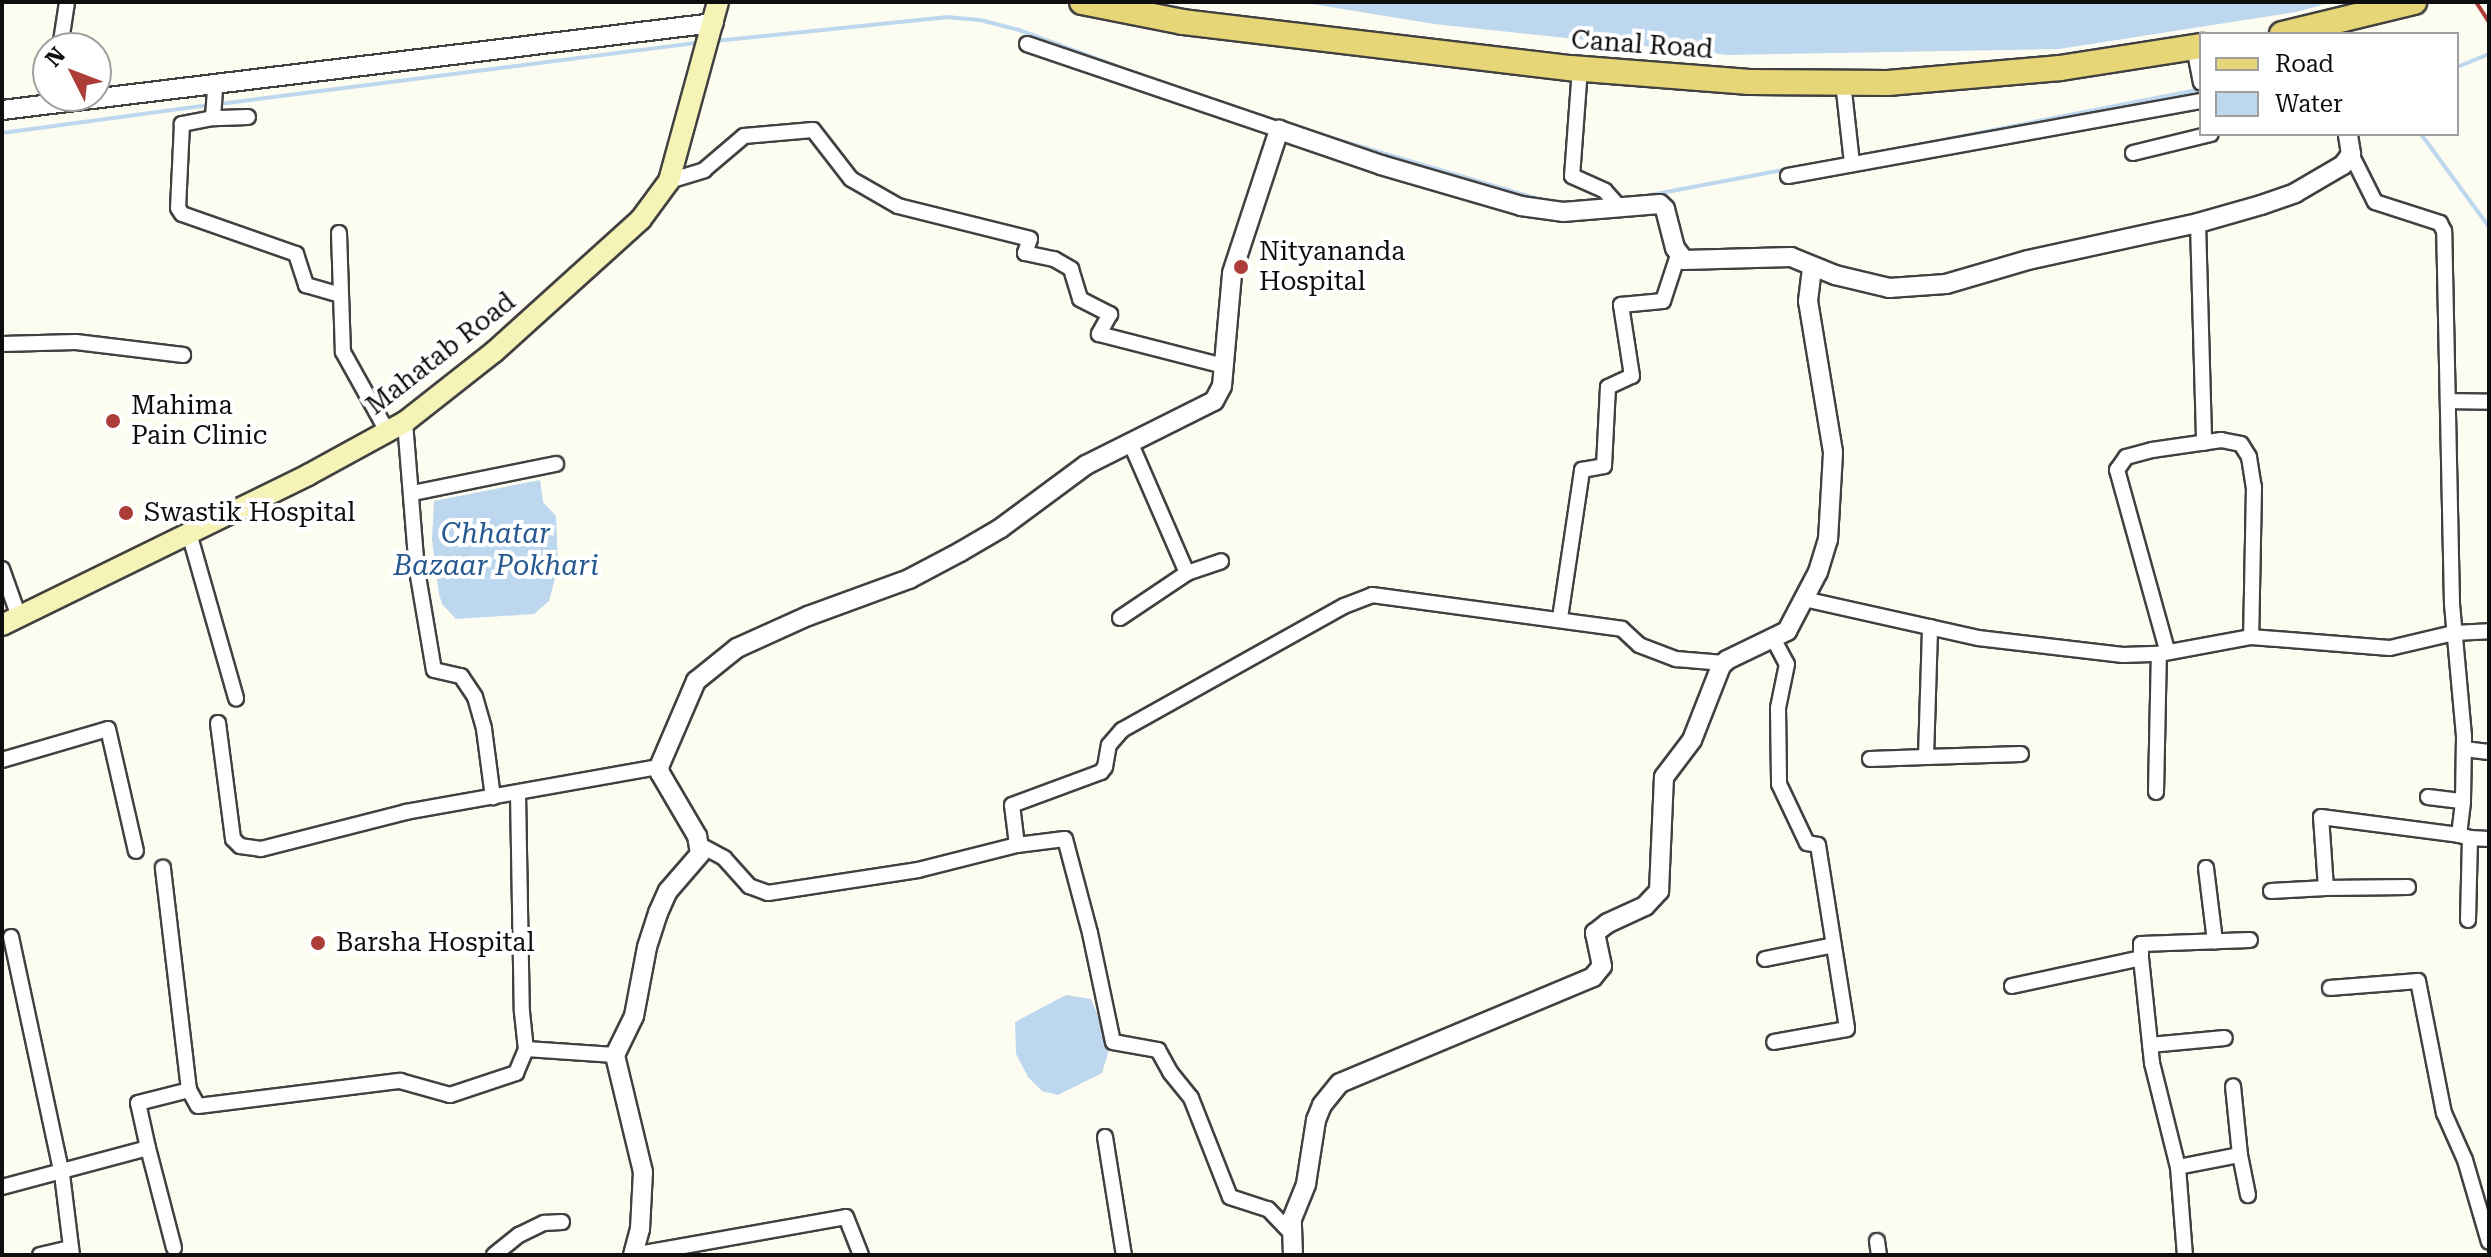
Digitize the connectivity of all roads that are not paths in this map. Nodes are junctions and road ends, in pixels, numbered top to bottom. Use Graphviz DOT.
graph roads {
  1 [pos="67,2"];
  2 [pos="718,2"];
  3 [pos="1082,2"];
  4 [pos="2414,2"];
  5 [pos="62,32"];
  6 [pos="2308,32"];
  7 [pos="710,35"];
  8 [pos="1027,44"];
  9 [pos="2198,47"];
  10 [pos="1580,68"];
  11 [pos="1843,82"];
  12 [pos="215,86"];
  13 [pos="112,96"];
  14 [pos="2199,101"];
  15 [pos="32,105"];
  16 [pos="2,110"];
  17 [pos="248,117"];
  18 [pos="213,118"];
  19 [pos="1279,130"];
  20 [pos="2203,136"];
  21 [pos="2348,136"];
  22 [pos="2133,153"];
  23 [pos="2351,154"];
  24 [pos="1852,164"];
  25 [pos="1788,176"];
  26 [pos="669,181"];
  27 [pos="1621,209"];
  28 [pos="2198,223"];
  29 [pos="339,233"];
  30 [pos="1678,255"];
  31 [pos="1812,267"];
  32 [pos="340,295"];
  33 [pos="2,344"];
  34 [pos="183,355"];
  35 [pos="1224,366"];
  36 [pos="2450,401"];
  37 [pos="2489,402"];
  38 [pos="396,426"];
  39 [pos="1130,442"];
  40 [pos="2204,443"];
  41 [pos="556,464"];
  42 [pos="413,493"];
  43 [pos="189,533"];
  44 [pos="1221,561"];
  45 [pos="2,569"];
  46 [pos="1187,573"];
  47 [pos="1804,599"];
  48 [pos="1120,618"];
  49 [pos="1560,618"];
  50 [pos="10,621"];
  51 [pos="1930,627"];
  52 [pos="2489,631"];
  53 [pos="2454,633"];
  54 [pos="2251,637"];
  55 [pos="1774,640"];
  56 [pos="2163,652"];
  57 [pos="1724,663"];
  58 [pos="236,698"];
  59 [pos="218,723"];
  60 [pos="2464,749"];
  61 [pos="2489,752"];
  62 [pos="2021,754"];
  63 [pos="1926,757"];
  64 [pos="1870,759"];
  65 [pos="2,760"];
  66 [pos="659,767"];
  67 [pos="2156,792"];
  68 [pos="518,793"];
  69 [pos="493,797"];
  70 [pos="2428,797"];
  71 [pos="2463,801"];
  72 [pos="2465,836"];
  73 [pos="2489,839"];
  74 [pos="698,844"];
  75 [pos="1017,845"];
  76 [pos="136,851"];
  77 [pos="163,868"];
  78 [pos="2206,868"];
  79 [pos="2408,887"];
  80 [pos="2326,888"];
  81 [pos="2271,891"];
  82 [pos="2468,920"];
  83 [pos="11,937"];
  84 [pos="2250,940"];
  85 [pos="2215,941"];
  86 [pos="1834,945"];
  87 [pos="2141,958"];
  88 [pos="1765,959"];
  89 [pos="2012,986"];
  90 [pos="2330,988"];
  91 [pos="2225,1038"];
  92 [pos="1774,1042"];
  93 [pos="2150,1045"];
  94 [pos="526,1049"];
  95 [pos="615,1055"];
  96 [pos="2233,1086"];
  97 [pos="189,1090"];
  98 [pos="1105,1137"];
  99 [pos="148,1148"];
  100 [pos="2240,1155"];
  101 [pos="2178,1167"];
  102 [pos="62,1174"];
  103 [pos="2,1187"];
  104 [pos="2248,1195"];
  105 [pos="562,1222"];
  106 [pos="1290,1232"];
  107 [pos="2489,1242"];
  108 [pos="174,1248"];
  109 [pos="72,1252"];
  110 [pos="499,1254"];
  111 [pos="40,1255"];
  112 [pos="633,1255"];
  113 [pos="861,1255"];
  114 [pos="1124,1255"];
  115 [pos="1293,1255"];
  116 [pos="2185,1255"];
  1 -- 5 [label="street"];
  2 -- 7 [label="main road, Mahatab Road"];
  3 -- 10 [label="main road, Canal Road"];
  4 -- 6 [label="main road"];
  7 -- 12 [label="street"];
  7 -- 26 [label="main road, Mahatab Road"];
  8 -- 19 [label="street"];
  9 -- 11 [label="main road, Canal Road"];
  10 -- 11 [label="main road, Canal Road"];
  10 -- 27 [label="street"];
  11 -- 24 [label="street"];
  12 -- 13 [label="street"];
  12 -- 18 [label="street"];
  14 -- 24 [label="street"];
  15 -- 16 [label="street"];
  17 -- 18 [label="street"];
  18 -- 32 [label="street"];
  19 -- 27 [label="street"];
  19 -- 35 [label="street"];
  20 -- 22 [label="street"];
  21 -- 23 [label="street"];
  23 -- 28 [label="street"];
  23 -- 36 [label="street"];
  24 -- 25 [label="street"];
  26 -- 35 [label="street"];
  26 -- 38 [label="main road, Mahatab Road"];
  27 -- 30 [label="street"];
  28 -- 31 [label="street"];
  28 -- 40 [label="street"];
  29 -- 32 [label="street"];
  30 -- 31 [label="street"];
  30 -- 49 [label="street"];
  31 -- 47 [label="street"];
  32 -- 38 [label="street"];
  33 -- 34 [label="street"];
  35 -- 39 [label="street"];
  36 -- 37 [label="street"];
  36 -- 53 [label="street"];
  38 -- 42 [label="street"];
  38 -- 43 [label="main road, Mahatab Road"];
  39 -- 46 [label="street"];
  39 -- 66 [label="street"];
  40 -- 54 [label="street"];
  40 -- 56 [label="street"];
  41 -- 42 [label="street"];
  42 -- 69 [label="street"];
  43 -- 50 [label="main road, Mahatab Road"];
  43 -- 58 [label="street"];
  44 -- 46 [label="street"];
  45 -- 50 [label="street"];
  46 -- 48 [label="street"];
  47 -- 51 [label="street"];
  47 -- 55 [label="street"];
  49 -- 57 [label="street"];
  49 -- 75 [label="street"];
  51 -- 56 [label="street"];
  51 -- 63 [label="street"];
  52 -- 53 [label="street"];
  53 -- 54 [label="street"];
  53 -- 60 [label="street"];
  54 -- 56 [label="street"];
  55 -- 57 [label="street"];
  55 -- 86 [label="street"];
  56 -- 67 [label="street"];
  57 -- 106 [label="street"];
  59 -- 69 [label="street"];
  60 -- 61 [label="street"];
  60 -- 71 [label="street"];
  62 -- 63 [label="street"];
  63 -- 64 [label="street"];
  65 -- 76 [label="street"];
  66 -- 68 [label="street"];
  66 -- 74 [label="street"];
  68 -- 69 [label="street"];
  68 -- 94 [label="street"];
  70 -- 71 [label="street"];
  71 -- 72 [label="street"];
  72 -- 73 [label="street"];
  72 -- 80 [label="street"];
  72 -- 82 [label="street"];
  74 -- 75 [label="street"];
  74 -- 95 [label="street"];
  75 -- 106 [label="street"];
  77 -- 97 [label="street"];
  78 -- 85 [label="street"];
  79 -- 80 [label="street"];
  80 -- 81 [label="street"];
  83 -- 102 [label="street"];
  84 -- 85 [label="street"];
  85 -- 87 [label="street"];
  86 -- 88 [label="street"];
  86 -- 92 [label="street"];
  87 -- 89 [label="street"];
  87 -- 93 [label="street"];
  90 -- 107 [label="street"];
  91 -- 93 [label="street"];
  93 -- 101 [label="street"];
  94 -- 95 [label="street"];
  94 -- 97 [label="street"];
  95 -- 112 [label="street"];
  96 -- 100 [label="street"];
  97 -- 99 [label="street"];
  98 -- 114 [label="street"];
  99 -- 102 [label="street"];
  99 -- 108 [label="street"];
  100 -- 101 [label="street"];
  100 -- 104 [label="street"];
  101 -- 116 [label="street"];
  102 -- 103 [label="street"];
  102 -- 109 [label="street"];
  105 -- 110 [label="street"];
  106 -- 115 [label="street"];
  109 -- 111 [label="street"];
  112 -- 113 [label="street"];
}
